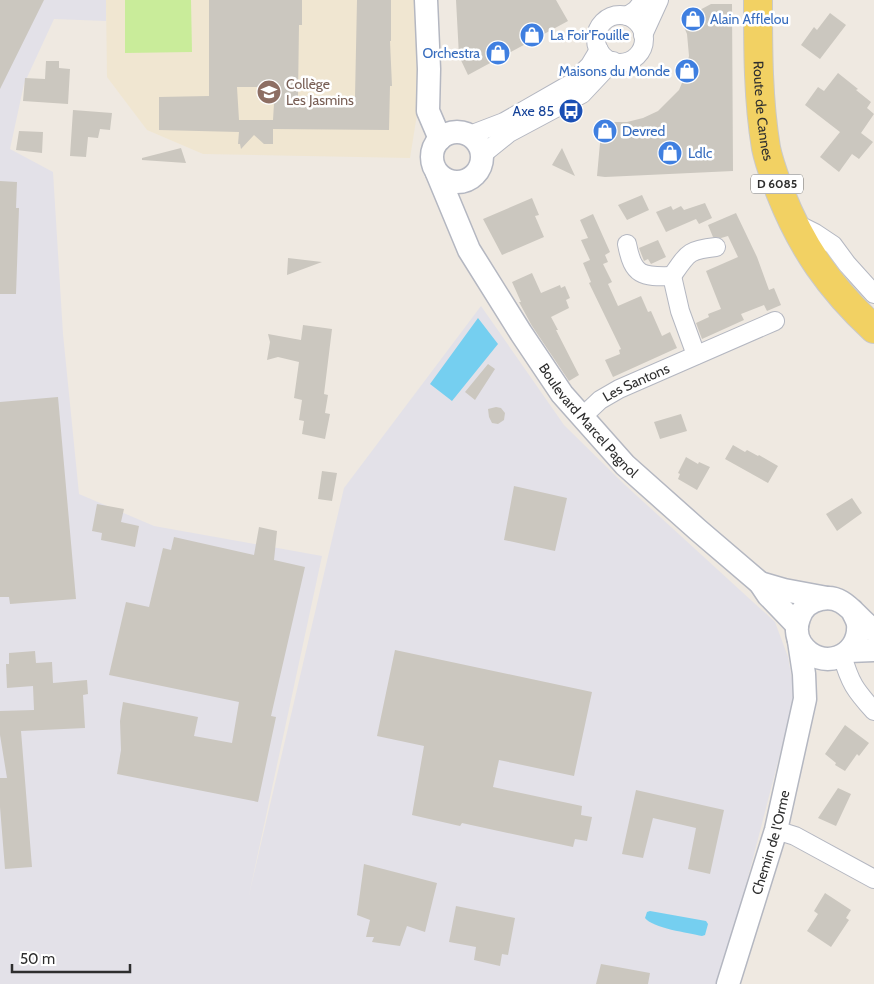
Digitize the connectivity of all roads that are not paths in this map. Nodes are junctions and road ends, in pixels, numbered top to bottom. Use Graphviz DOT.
graph roads {
  1 [pos="426,0"];
  2 [pos="644,0"];
  3 [pos="659,0"];
  4 [pos="758,3"];
  5 [pos="627,16"];
  6 [pos="643,35"];
  7 [pos="599,50"];
  8 [pos="613,61"];
  9 [pos="456,135"];
  10 [pos="483,154"];
  11 [pos="437,173"];
  12 [pos="469,180"];
  13 [pos="791,221"];
  14 [pos="458,224"];
  15 [pos="627,244"];
  16 [pos="716,247"];
  17 [pos="672,276"];
  18 [pos="873,290"];
  19 [pos="775,321"];
  20 [pos="874,329"];
  21 [pos="696,355"];
  22 [pos="582,417"];
  23 [pos="760,583"];
  24 [pos="827,598"];
  25 [pos="852,610"];
  26 [pos="874,630"];
  27 [pos="798,633"];
  28 [pos="874,650"];
  29 [pos="841,655"];
  30 [pos="805,699"];
  31 [pos="874,711"];
  32 [pos="776,830"];
  33 [pos="874,879"];
  34 [pos="728,984"];
  1 -- 9 [label="street"];
  2 -- 5 [label="street"];
  3 -- 6 [label="street"];
  4 -- 13 [label="main road, Route de Cannes / D 6085"];
  5 -- 6 [label="street"];
  5 -- 7 [label="street"];
  6 -- 8 [label="street"];
  7 -- 8 [label="street"];
  7 -- 9 [label="street"];
  8 -- 10 [label="street"];
  9 -- 10 [label="street"];
  9 -- 11 [label="street"];
  10 -- 12 [label="street"];
  11 -- 12 [label="street"];
  11 -- 14 [label="street, Boulevard Marcel Pagnol"];
  12 -- 14 [label="street"];
  13 -- 18 [label="street"];
  13 -- 20 [label="main road, Route de Cannes / D 6085"];
  14 -- 22 [label="street, Boulevard Marcel Pagnol"];
  15 -- 17 [label="street"];
  16 -- 17 [label="street"];
  17 -- 21 [label="street"];
  19 -- 21 [label="street, Les Santons"];
  21 -- 22 [label="street, Les Santons"];
  22 -- 23 [label="street, Boulevard Marcel Pagnol"];
  23 -- 24 [label="street, Boulevard Marcel Pagnol"];
  23 -- 27 [label="street, Boulevard Marcel Pagnol"];
  24 -- 25 [label="street"];
  24 -- 27 [label="street"];
  25 -- 26 [label="street"];
  25 -- 29 [label="street"];
  27 -- 29 [label="street"];
  27 -- 30 [label="street, Chemin de l'Orme"];
  28 -- 29 [label="street"];
  29 -- 30 [label="street, Chemin de l'Orme"];
  29 -- 31 [label="street"];
  30 -- 32 [label="street, Chemin de l'Orme"];
  32 -- 33 [label="street"];
  32 -- 34 [label="street, Chemin de l'Orme"];
}
